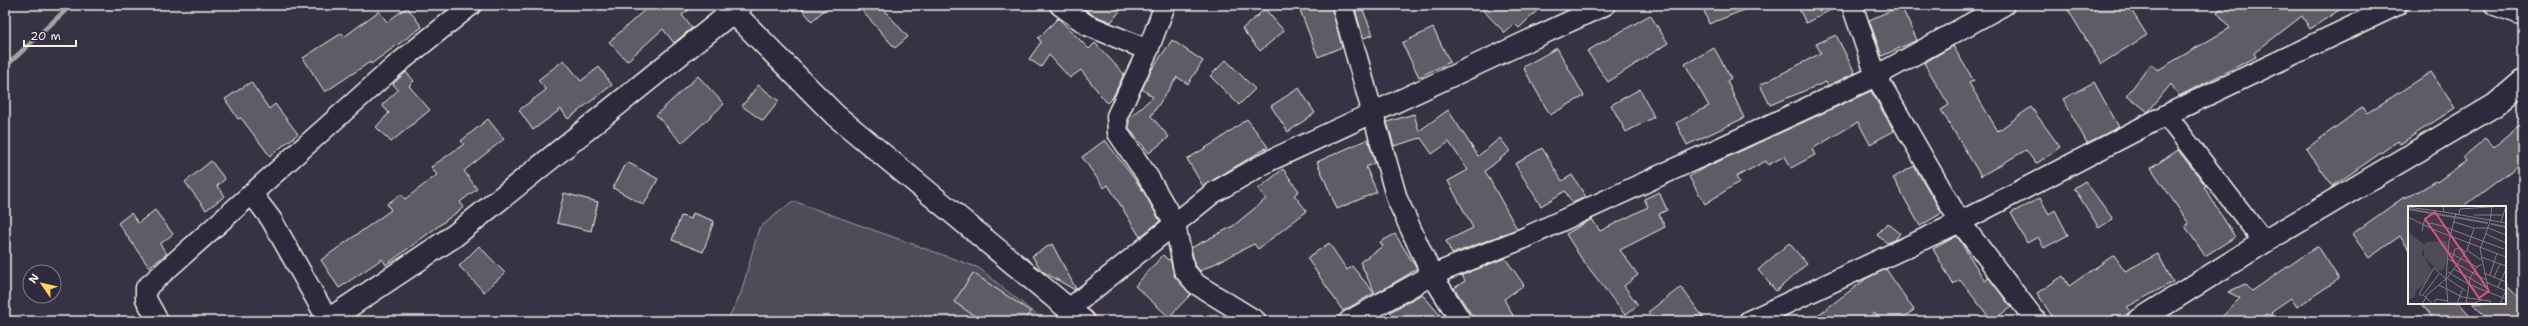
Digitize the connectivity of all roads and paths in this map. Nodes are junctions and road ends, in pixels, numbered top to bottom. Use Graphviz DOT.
graph roads {
  1 [pos="471,5"];
  2 [pos="1060,5"];
  3 [pos="1165,5"];
  4 [pos="1342,5"];
  5 [pos="1605,5"];
  6 [pos="1852,5"];
  7 [pos="2004,5"];
  8 [pos="2397,5"];
  9 [pos="2495,5"];
  10 [pos="734,7"];
  11 [pos="2523,15"];
  12 [pos="1148,50"];
  13 [pos="1876,76"];
  14 [pos="2523,81"];
  15 [pos="1372,111"];
  16 [pos="2166,115"];
  17 [pos="252,194"];
  18 [pos="1960,222"];
  19 [pos="1175,224"];
  20 [pos="2264,242"];
  21 [pos="1432,275"];
  22 [pos="1076,315"];
  23 [pos="158,321"];
  24 [pos="327,321"];
  25 [pos="1256,321"];
  26 [pos="1349,321"];
  27 [pos="1461,321"];
  28 [pos="1749,321"];
  29 [pos="2036,321"];
  30 [pos="2138,321"];
  1 -- 17 [label="street"];
  2 -- 12 [label="street"];
  3 -- 12 [label="street"];
  4 -- 15 [label="street"];
  5 -- 15 [label="street"];
  6 -- 13 [label="street"];
  7 -- 13 [label="street"];
  8 -- 16 [label="street"];
  9 -- 11 [label="street"];
  10 -- 22 [label="street"];
  10 -- 24 [label="street"];
  12 -- 19 [label="street"];
  13 -- 18 [label="street"];
  13 -- 21 [label="street"];
  14 -- 20 [label="street"];
  15 -- 19 [label="street"];
  15 -- 21 [label="street"];
  16 -- 18 [label="street"];
  16 -- 20 [label="street"];
  17 -- 23 [label="street"];
  17 -- 24 [label="street"];
  18 -- 28 [label="street"];
  18 -- 29 [label="street"];
  19 -- 22 [label="street"];
  19 -- 25 [label="street"];
  20 -- 30 [label="street"];
  21 -- 26 [label="street"];
  21 -- 27 [label="street"];
}
